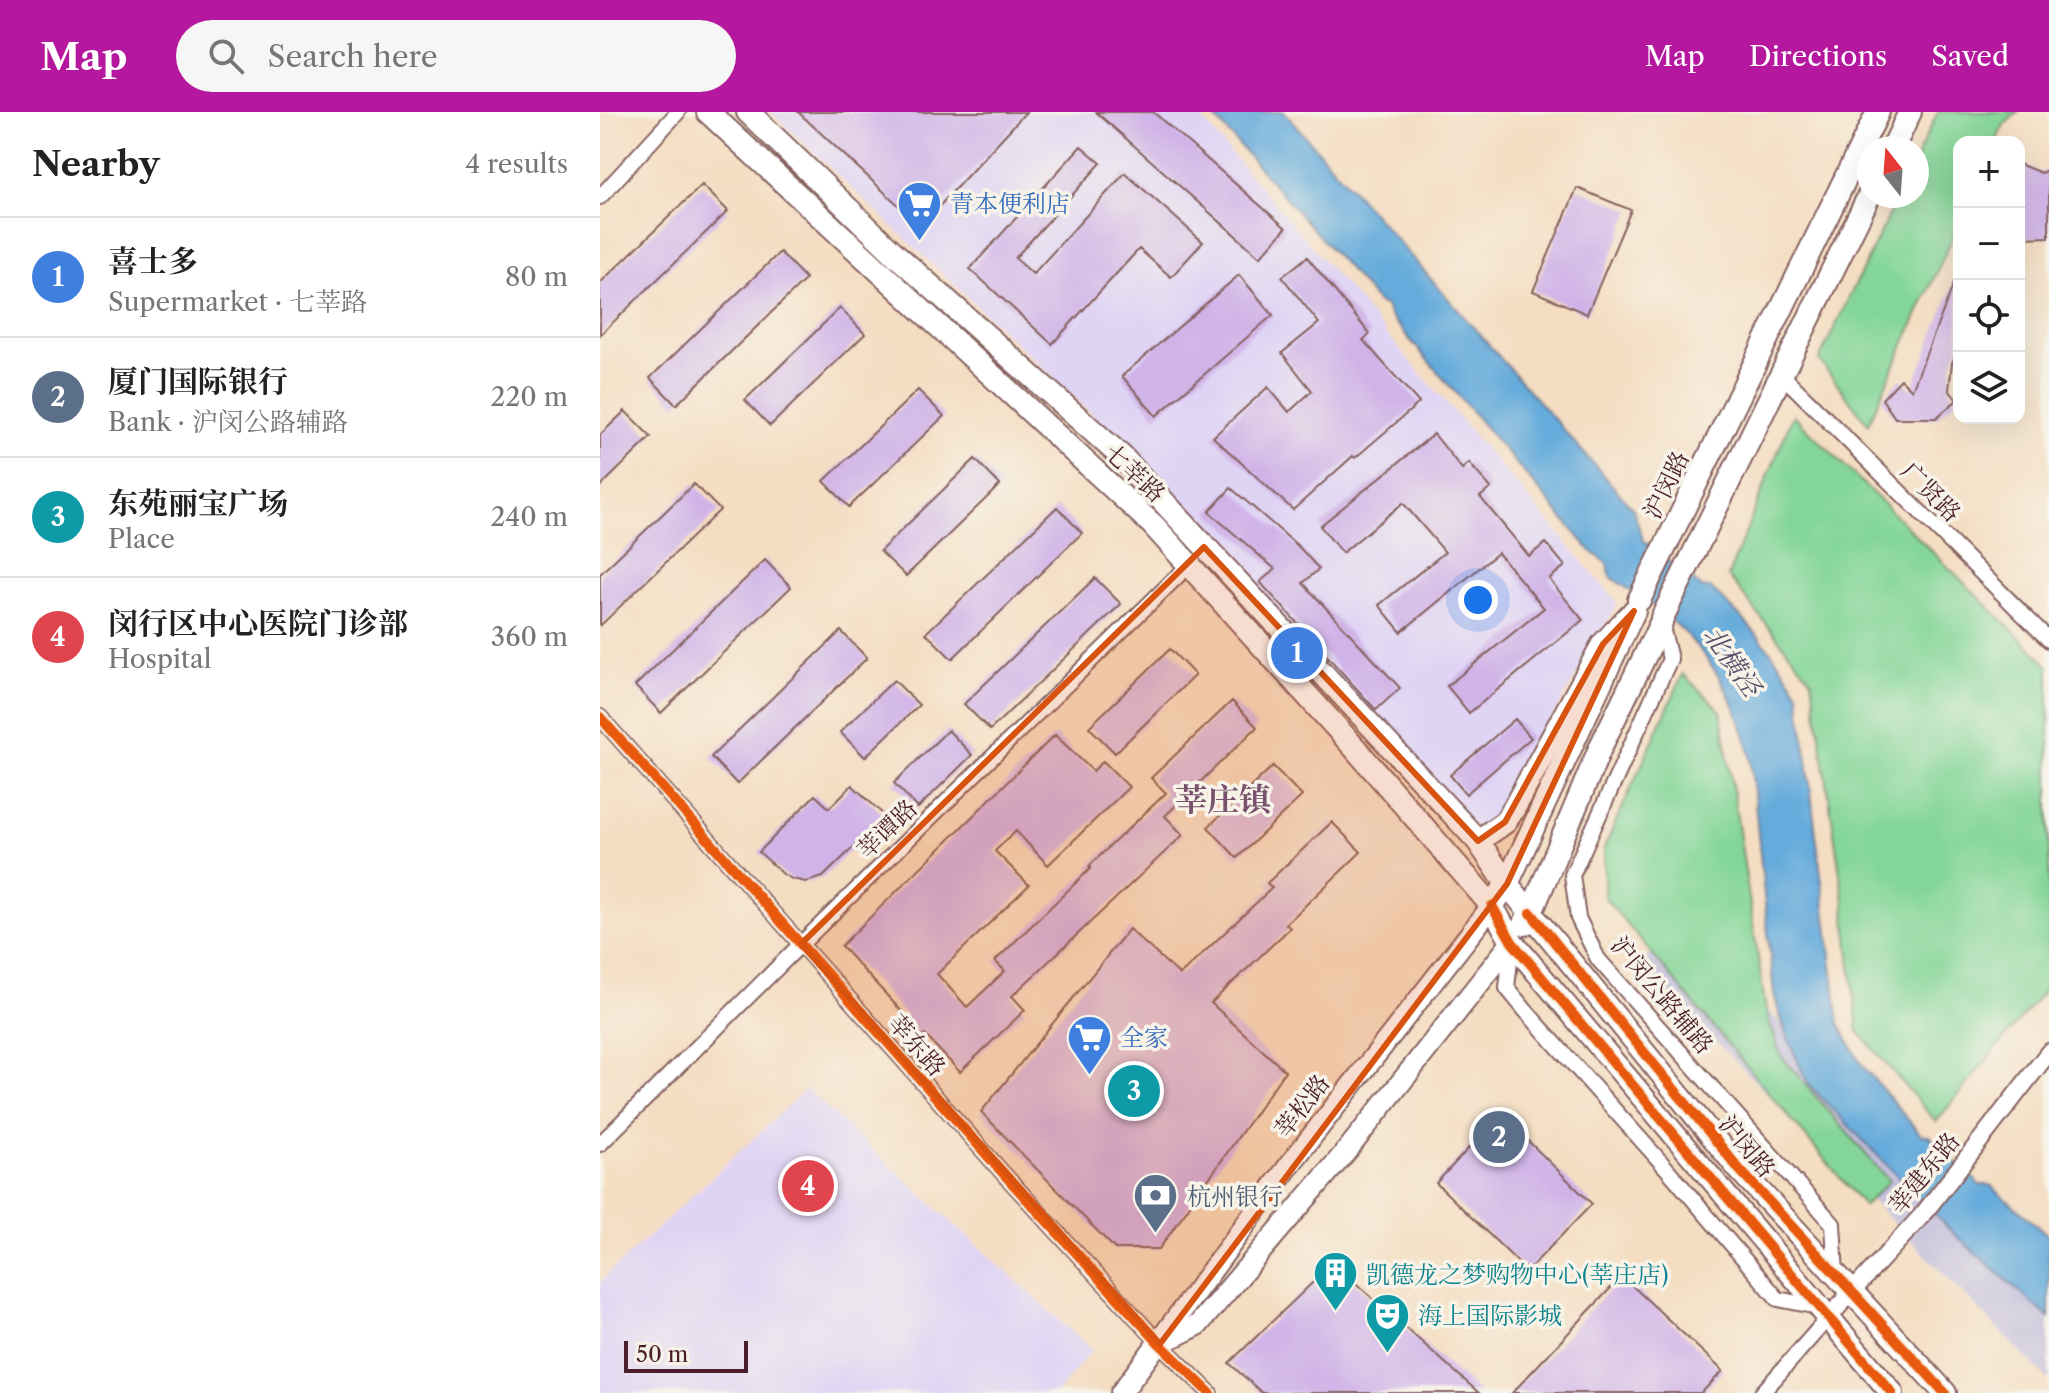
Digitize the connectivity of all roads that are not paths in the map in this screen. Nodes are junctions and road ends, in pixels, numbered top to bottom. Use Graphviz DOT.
graph roads {
  1 [pos="678,112"];
  2 [pos="708,112"];
  3 [pos="748,112"];
  4 [pos="1878,112"];
  5 [pos="1910,112"];
  6 [pos="1899,136"];
  7 [pos="600,197"];
  8 [pos="1863,208"];
  9 [pos="1782,375"];
  10 [pos="1204,547"];
  11 [pos="1190,565"];
  12 [pos="1636,605"];
  13 [pos="1661,621"];
  14 [pos="2049,640"];
  15 [pos="600,717"];
  16 [pos="1478,841"];
  17 [pos="1507,884"];
  18 [pos="1492,906"];
  19 [pos="1531,913"];
  20 [pos="1512,942"];
  21 [pos="801,944"];
  22 [pos="2049,1052"];
  23 [pos="600,1144"];
  24 [pos="1844,1282"];
  25 [pos="1823,1313"];
  26 [pos="1160,1344"];
  27 [pos="1121,1393"];
  28 [pos="1210,1393"];
  29 [pos="1762,1393"];
  30 [pos="1892,1393"];
  31 [pos="1945,1393"];
  1 -- 7 [label="street"];
  2 -- 11 [label="main road, 七莘路"];
  3 -- 10 [label="main road, 七莘路"];
  4 -- 12 [label="main road, 沪闵路"];
  5 -- 6 [label="main road"];
  8 -- 9 [label="main road"];
  9 -- 13 [label="main road"];
  9 -- 14 [label="street, 广贤路"];
  10 -- 11 [label="street, 莘谭路"];
  10 -- 16 [label="main road, 七莘路"];
  11 -- 18 [label="main road, 七莘路"];
  11 -- 21 [label="street, 莘谭路"];
  12 -- 16 [label="main road"];
  12 -- 17 [label="main road, 沪闵路"];
  13 -- 19 [label="main road"];
  13 -- 24 [label="street, 沪闵公路辅路"];
  15 -- 21 [label="street, 莘东路"];
  16 -- 17 [label="main road, 七莘路"];
  17 -- 18 [label="main road, 沪闵路"];
  17 -- 19 [label="main road, 沪闵路"];
  18 -- 20 [label="main road, 沪闵路"];
  18 -- 26 [label="main road, 莘松路"];
  19 -- 20 [label="main road"];
  19 -- 24 [label="main road, 沪闵路"];
  20 -- 25 [label="main road, 沪闵路"];
  20 -- 25 [label="street"];
  20 -- 26 [label="main road, 莘松路"];
  21 -- 23 [label="street, 莘谭路"];
  21 -- 26 [label="street, 莘东路"];
  22 -- 24 [label="street, 莘建东路"];
  24 -- 25 [label="street, 莘建东路"];
  24 -- 31 [label="main road, 沪闵路"];
  25 -- 29 [label="street"];
  25 -- 30 [label="main road, 沪闵路"];
  26 -- 27 [label="main road, 莘松路"];
  26 -- 28 [label="street, 莘东路"];
}
